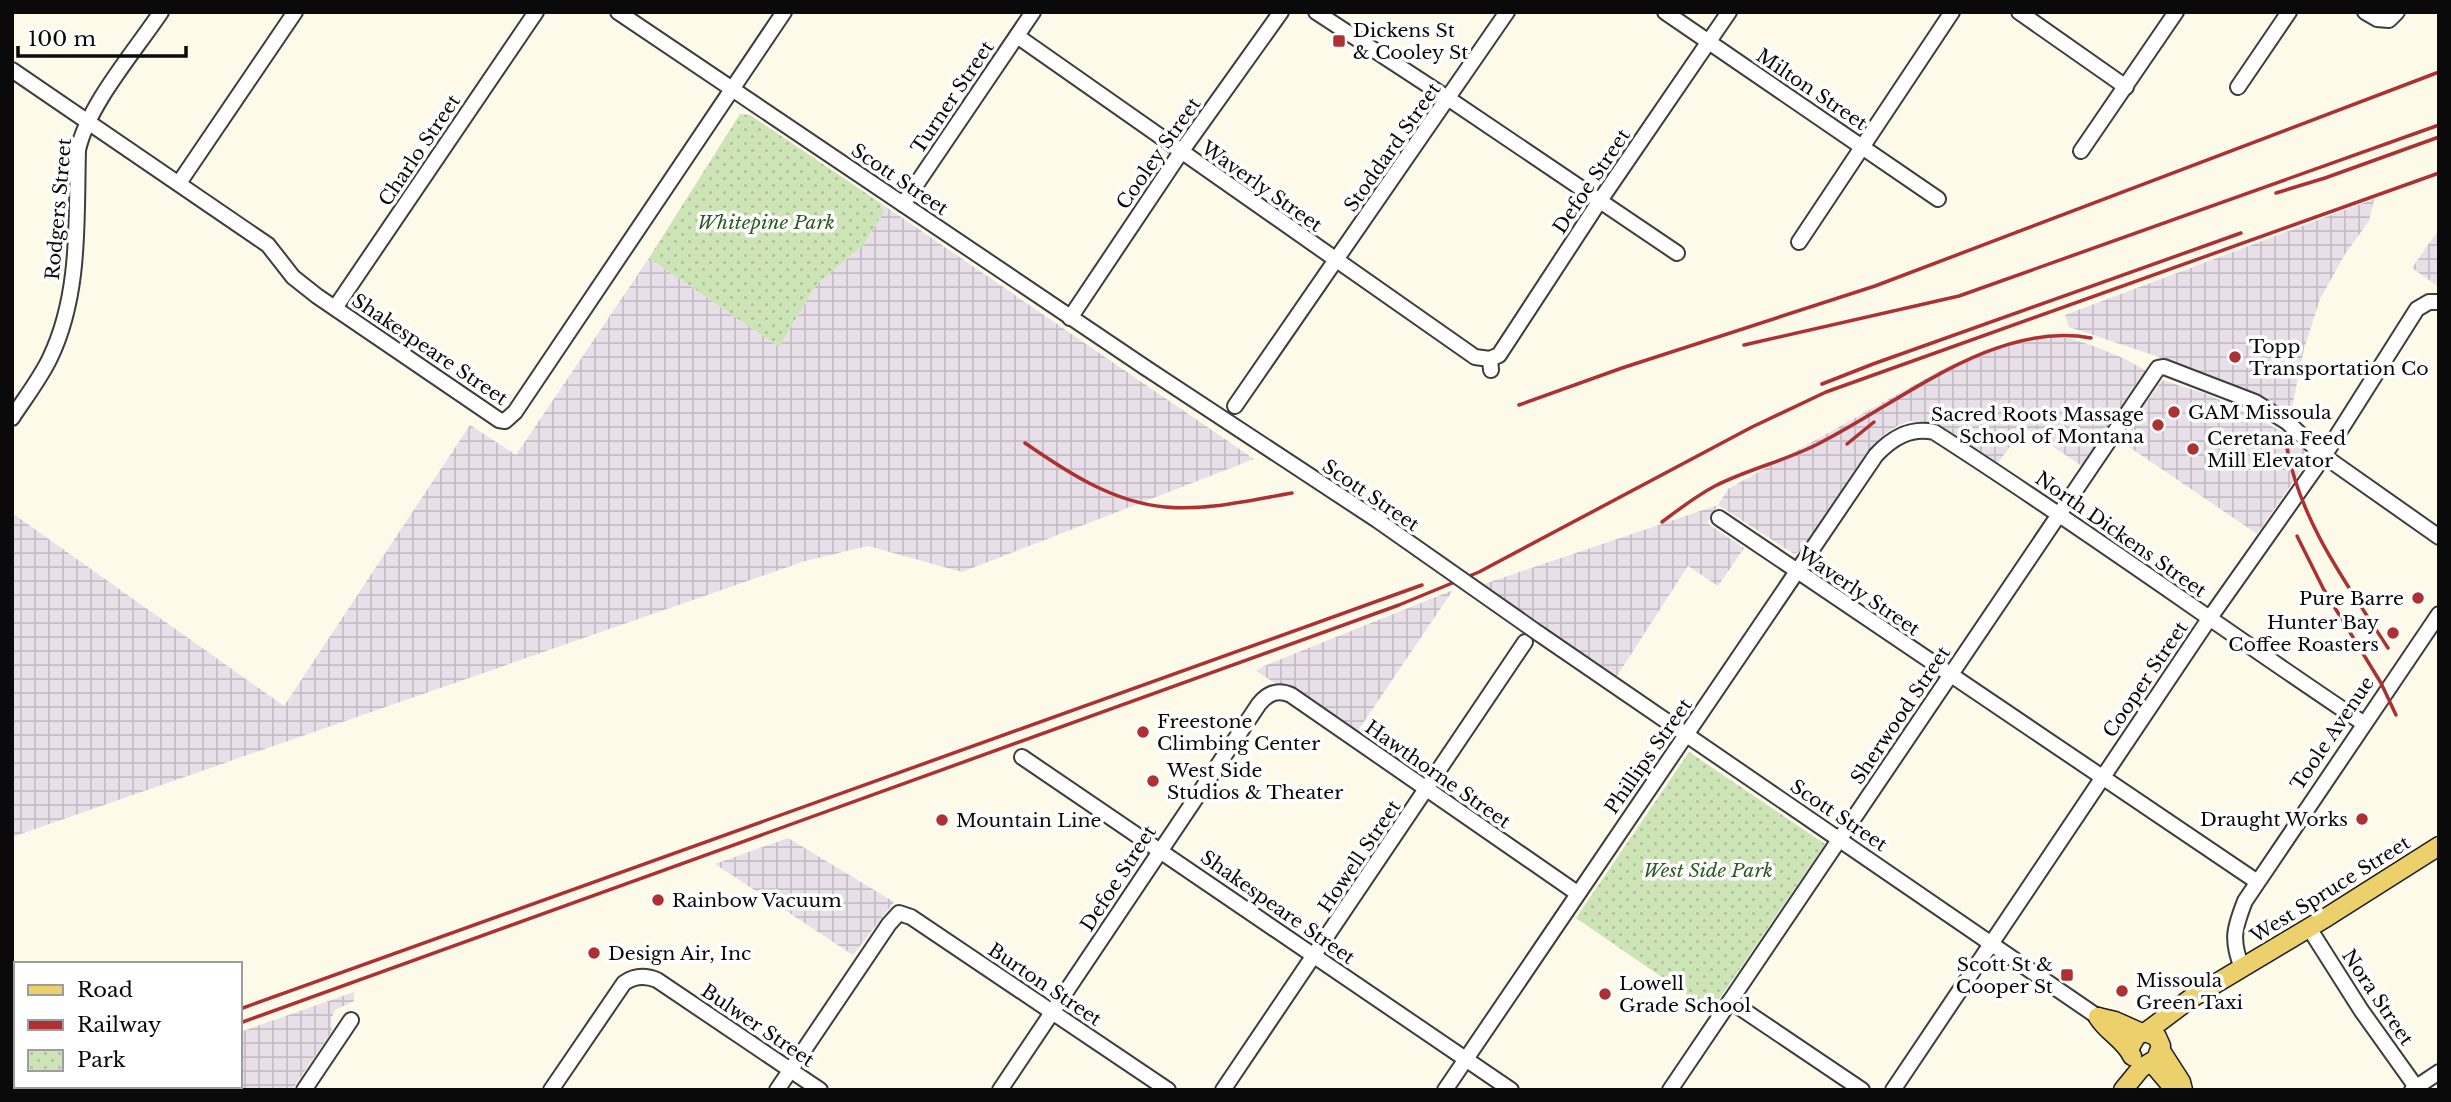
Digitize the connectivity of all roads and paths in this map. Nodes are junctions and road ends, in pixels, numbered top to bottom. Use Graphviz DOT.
graph roads {
  1 [pos="161,12"];
  2 [pos="295,12"];
  3 [pos="536,12"];
  4 [pos="618,12"];
  5 [pos="784,12"];
  6 [pos="1033,12"];
  7 [pos="1281,12"];
  8 [pos="1316,12"];
  9 [pos="1507,12"];
  10 [pos="1665,12"];
  11 [pos="1729,12"];
  12 [pos="1952,12"];
  13 [pos="2019,12"];
  14 [pos="2176,12"];
  15 [pos="2289,12"];
  16 [pos="2365,12"];
  17 [pos="2393,16"];
  18 [pos="1017,36"];
  19 [pos="1708,42"];
  20 [pos="12,70"];
  21 [pos="2126,87"];
  22 [pos="2238,87"];
  23 [pos="732,89"];
  24 [pos="1449,99"];
  25 [pos="88,122"];
  26 [pos="1863,146"];
  27 [pos="2081,150"];
  28 [pos="1181,152"];
  29 [pos="179,183"];
  30 [pos="1938,199"];
  31 [pos="1598,202"];
  32 [pos="903,204"];
  33 [pos="1798,242"];
  34 [pos="1676,253"];
  35 [pos="1337,262"];
  36 [pos="2439,302"];
  37 [pos="335,309"];
  38 [pos="1070,318"];
  39 [pos="1490,364"];
  40 [pos="1235,406"];
  41 [pos="12,418"];
  42 [pos="1885,445"];
  43 [pos="2324,456"];
  44 [pos="2059,514"];
  45 [pos="1719,519"];
  46 [pos="2439,537"];
  47 [pos="1797,572"];
  48 [pos="2438,615"];
  49 [pos="2209,619"];
  50 [pos="1525,642"];
  51 [pos="1950,676"];
  52 [pos="1275,693"];
  53 [pos="2363,723"];
  54 [pos="1686,735"];
  55 [pos="1022,757"];
  56 [pos="2103,776"];
  57 [pos="1426,790"];
  58 [pos="1839,839"];
  59 [pos="2439,846"];
  60 [pos="1160,850"];
  61 [pos="2256,881"];
  62 [pos="1577,893"];
  63 [pos="2309,928"];
  64 [pos="1992,944"];
  65 [pos="1315,955"];
  66 [pos="2242,968"];
  67 [pos="2220,982"];
  68 [pos="1730,1000"];
  69 [pos="1053,1012"];
  70 [pos="2098,1017"];
  71 [pos="351,1020"];
  72 [pos="2144,1033"];
  73 [pos="2130,1052"];
  74 [pos="2155,1056"];
  75 [pos="1465,1059"];
  76 [pos="791,1070"];
  77 [pos="2439,1072"];
  78 [pos="2414,1088"];
  79 [pos="304,1090"];
  80 [pos="551,1090"];
  81 [pos="777,1090"];
  82 [pos="820,1090"];
  83 [pos="1000,1090"];
  84 [pos="1168,1090"];
  85 [pos="1223,1090"];
  86 [pos="1445,1090"];
  87 [pos="1511,1090"];
  88 [pos="1670,1090"];
  89 [pos="1861,1090"];
  90 [pos="1893,1090"];
  91 [pos="2112,1090"];
  92 [pos="2123,1090"];
  93 [pos="2175,1090"];
  94 [pos="2183,1090"];
  1 -- 25 [label="street, Rodgers Street"];
  2 -- 29 [label="street"];
  3 -- 37 [label="street, Charlo Street"];
  4 -- 23 [label="street, Scott Street"];
  5 -- 23 [label="street"];
  6 -- 18 [label="street, Turner Street"];
  7 -- 28 [label="street, Cooley Street"];
  8 -- 24 [label="street"];
  9 -- 24 [label="street, Stoddard Street"];
  10 -- 19 [label="street, Milton Street"];
  11 -- 19 [label="street, Defoe Street"];
  12 -- 26 [label="street"];
  13 -- 21 [label="street"];
  14 -- 21 [label="street"];
  15 -- 22 [label="street"];
  16 -- 17 [label="street"];
  18 -- 28 [label="street, Waverly Street"];
  18 -- 32 [label="street, Turner Street"];
  19 -- 26 [label="street, Milton Street"];
  19 -- 31 [label="street, Defoe Street"];
  20 -- 25 [label="street, Shakespeare Street"];
  21 -- 27 [label="street"];
  23 -- 32 [label="street, Scott Street"];
  23 -- 37 [label="street, Shakespeare Street"];
  24 -- 31 [label="street"];
  24 -- 35 [label="street, Stoddard Street"];
  25 -- 29 [label="street, Shakespeare Street"];
  25 -- 41 [label="street, Rodgers Street"];
  26 -- 30 [label="street, Milton Street"];
  26 -- 33 [label="street"];
  28 -- 35 [label="street, Waverly Street"];
  28 -- 38 [label="street, Cooley Street"];
  29 -- 37 [label="street, Shakespeare Street"];
  31 -- 34 [label="street"];
  31 -- 39 [label="street, Defoe Street"];
  32 -- 38 [label="street, Scott Street"];
  35 -- 39 [label="street, Waverly Street"];
  35 -- 40 [label="street, Stoddard Street"];
  36 -- 43 [label="street, Cooper Street"];
  38 -- 54 [label="street, Scott Street, bridge"];
  42 -- 44 [label="street, North Dickens Street"];
  42 -- 47 [label="street, Phillips Street"];
  43 -- 44 [label="street, Sherwood Street"];
  43 -- 46 [label="street"];
  43 -- 49 [label="street, Cooper Street"];
  44 -- 49 [label="street, North Dickens Street"];
  44 -- 51 [label="street, Sherwood Street"];
  45 -- 47 [label="street, Waverly Street"];
  47 -- 51 [label="street, Waverly Street"];
  47 -- 54 [label="street, Phillips Street"];
  48 -- 53 [label="street, Toole Avenue"];
  49 -- 53 [label="street, North Dickens Street"];
  49 -- 56 [label="street, Cooper Street"];
  50 -- 57 [label="street, Howell Street"];
  51 -- 56 [label="street, Waverly Street"];
  51 -- 58 [label="street, Sherwood Street"];
  52 -- 57 [label="street, Hawthorne Street"];
  52 -- 60 [label="street, Defoe Street"];
  53 -- 61 [label="street, Toole Avenue"];
  54 -- 58 [label="street, Scott Street"];
  54 -- 62 [label="street, Phillips Street"];
  55 -- 60 [label="street, Shakespeare Street"];
  56 -- 61 [label="street, Waverly Street"];
  56 -- 64 [label="street, Cooper Street"];
  57 -- 62 [label="street, Hawthorne Street"];
  57 -- 65 [label="street, Howell Street"];
  58 -- 64 [label="street, Scott Street"];
  58 -- 68 [label="street, Sherwood Street"];
  59 -- 63 [label="main road, West Spruce Street"];
  60 -- 65 [label="street, Shakespeare Street"];
  60 -- 69 [label="street, Defoe Street"];
  61 -- 66 [label="street, Toole Avenue"];
  62 -- 75 [label="street, Phillips Street"];
  63 -- 66 [label="main road, West Spruce Street"];
  63 -- 78 [label="street, Nora Street"];
  64 -- 70 [label="street, Scott Street"];
  64 -- 90 [label="street, Cooper Street"];
  65 -- 75 [label="street, Shakespeare Street"];
  65 -- 85 [label="street, Howell Street"];
  66 -- 67 [label="main road"];
  67 -- 72 [label="main road"];
  67 -- 74 [label="main road"];
  68 -- 88 [label="street, Sherwood Street"];
  68 -- 89 [label="street"];
  69 -- 76 [label="street, Burton Street"];
  69 -- 83 [label="street, Defoe Street"];
  69 -- 84 [label="street, Burton Street"];
  70 -- 72 [label="main road"];
  70 -- 73 [label="main road"];
  71 -- 79 [label="street"];
  72 -- 73 [label="main road"];
  72 -- 74 [label="main road"];
  73 -- 74 [label="main road"];
  73 -- 91 [label="main road"];
  74 -- 92 [label="main road"];
  74 -- 93 [label="main road"];
  74 -- 94 [label="main road"];
  75 -- 86 [label="street, Phillips Street"];
  75 -- 87 [label="street, Shakespeare Street"];
  76 -- 80 [label="street, Bulwer Street"];
  76 -- 81 [label="street"];
  76 -- 82 [label="street, Bulwer Street"];
  77 -- 78 [label="street"];
}
